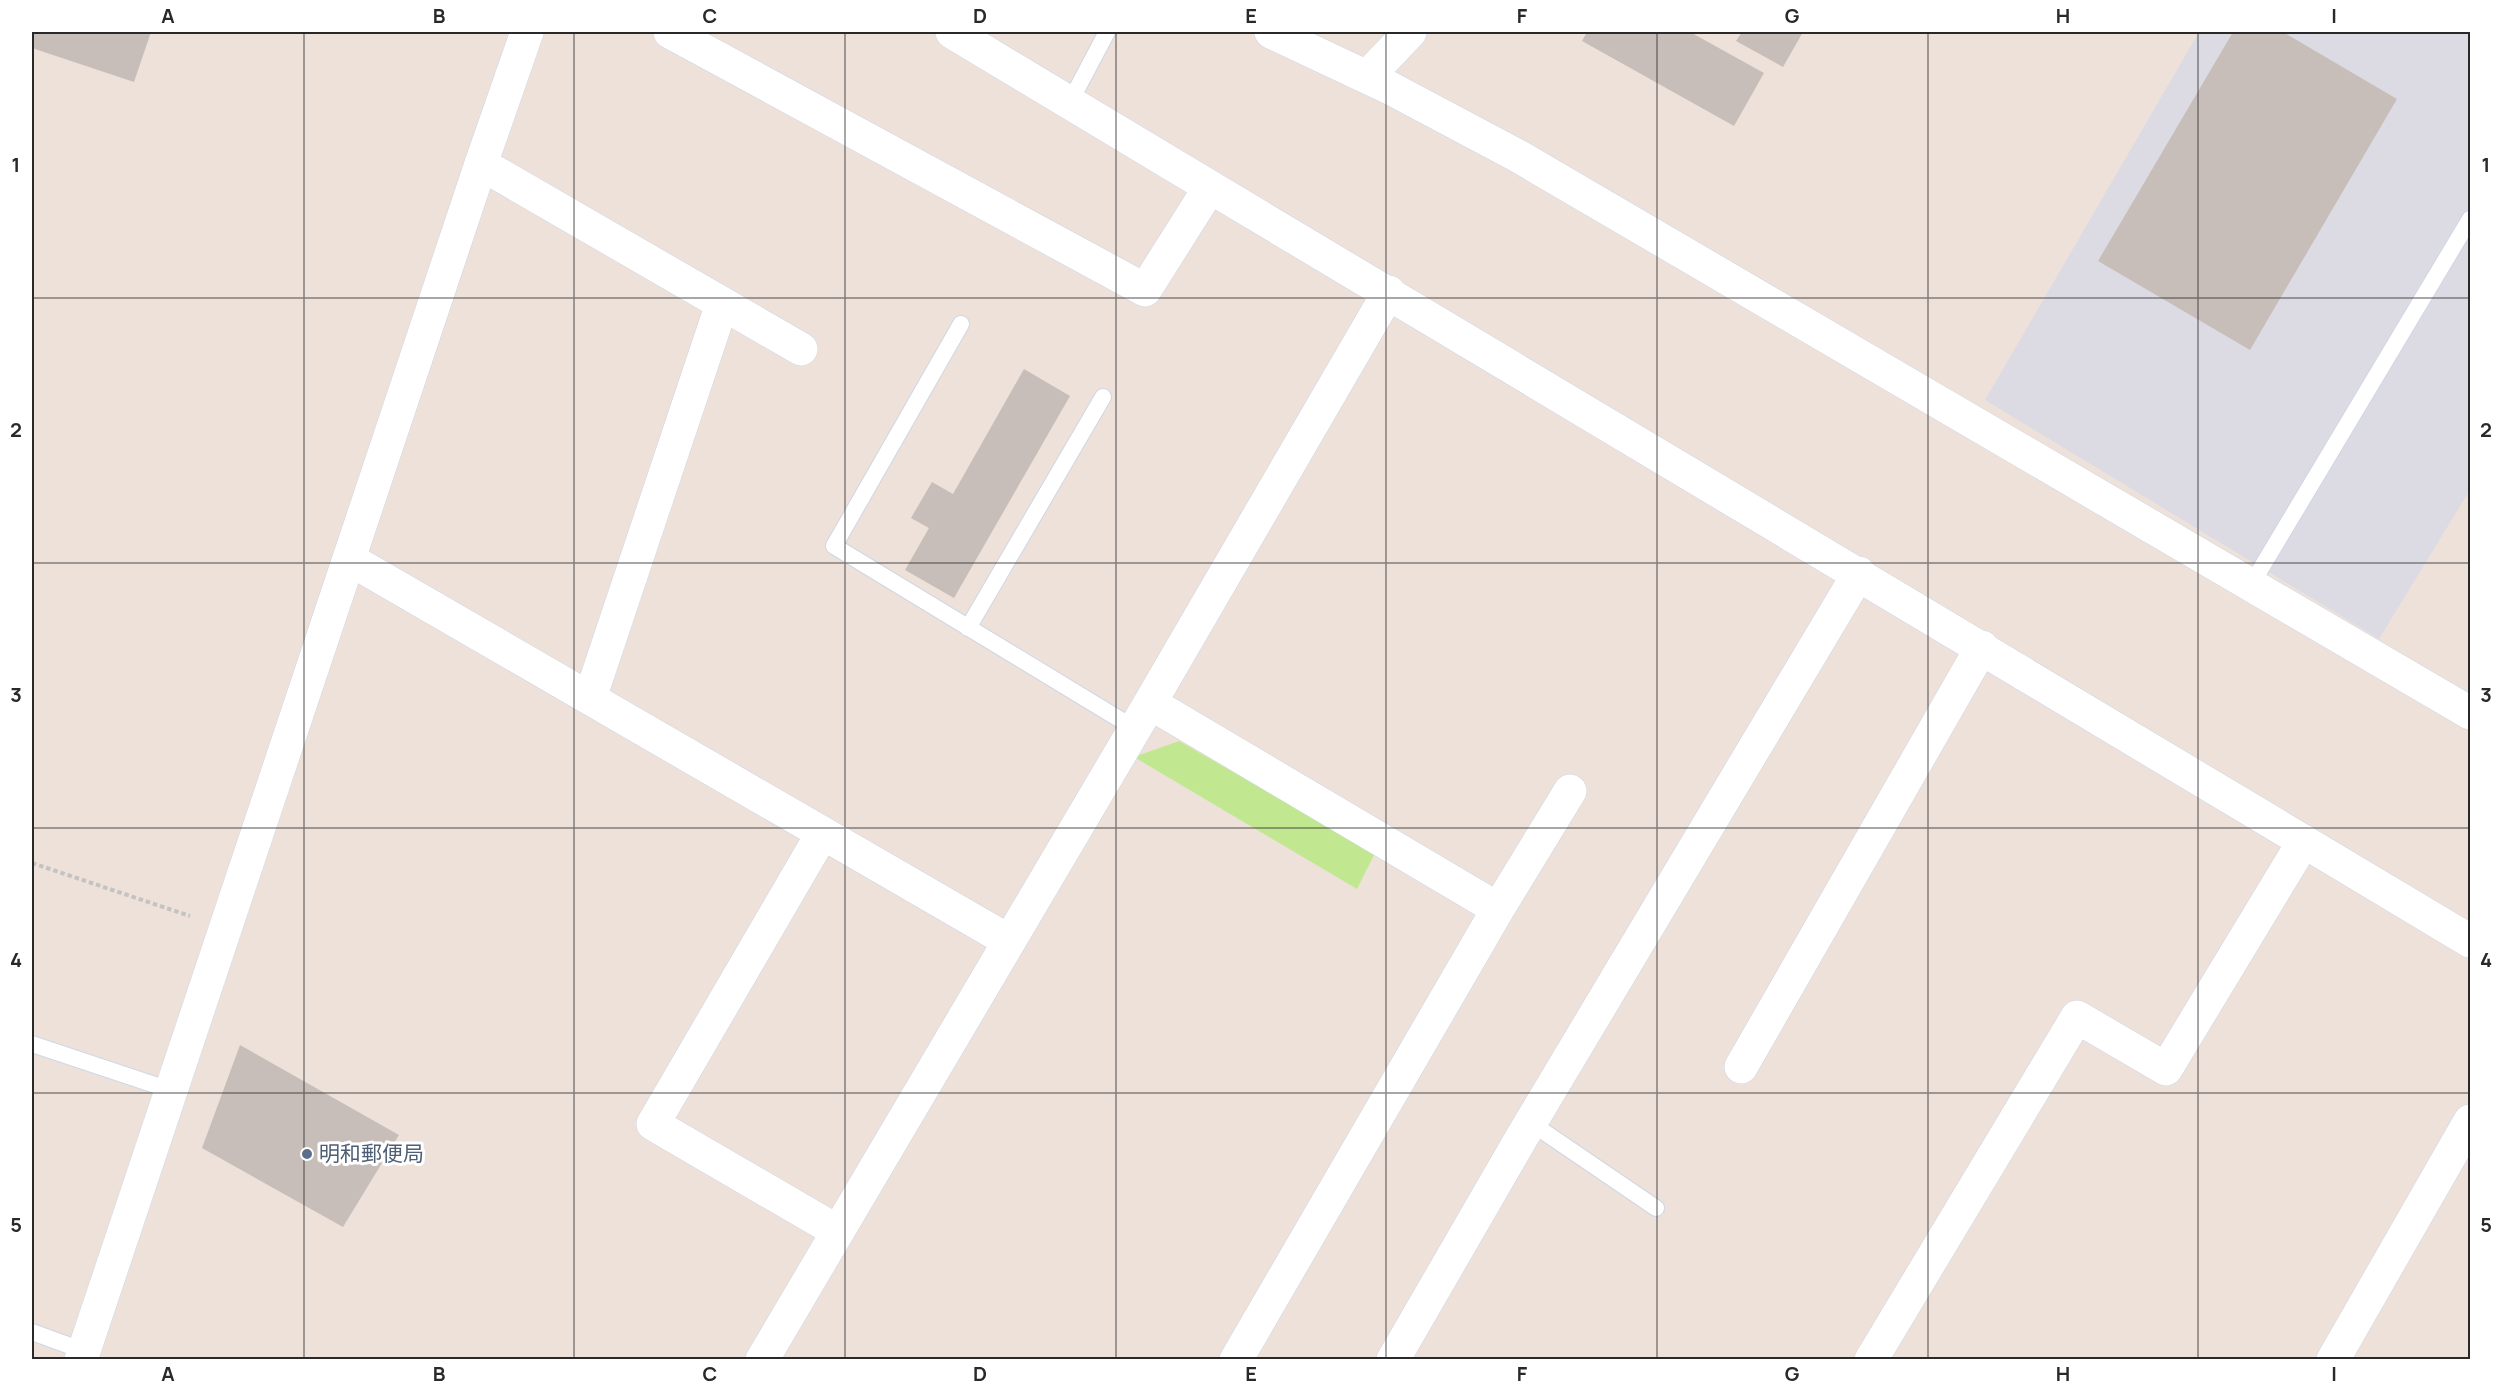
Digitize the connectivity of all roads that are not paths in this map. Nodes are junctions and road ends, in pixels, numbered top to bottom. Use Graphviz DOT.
graph roads {
  1 [pos="527,32"];
  2 [pos="670,32"];
  3 [pos="952,32"];
  4 [pos="1107,32"];
  5 [pos="1271,32"];
  6 [pos="1410,32"];
  7 [pos="1367,77"];
  8 [pos="1070,102"];
  9 [pos="481,164"];
  10 [pos="1210,187"];
  11 [pos="2470,219"];
  12 [pos="1389,291"];
  13 [pos="722,304"];
  14 [pos="961,324"];
  15 [pos="801,349"];
  16 [pos="1103,397"];
  17 [pos="349,559"];
  18 [pos="1859,573"];
  19 [pos="2250,585"];
  20 [pos="968,628"];
  21 [pos="1982,647"];
  22 [pos="590,698"];
  23 [pos="2470,713"];
  24 [pos="1142,716"];
  25 [pos="1570,791"];
  26 [pos="822,834"];
  27 [pos="2304,841"];
  28 [pos="1498,909"];
  29 [pos="1009,941"];
  30 [pos="2470,941"];
  31 [pos="32,1044"];
  32 [pos="1741,1067"];
  33 [pos="173,1091"];
  34 [pos="2470,1121"];
  35 [pos="1531,1123"];
  36 [pos="1656,1208"];
  37 [pos="837,1231"];
  38 [pos="32,1332"];
  39 [pos="83,1355"];
  40 [pos="762,1359"];
  41 [pos="1236,1359"];
  42 [pos="1393,1359"];
  43 [pos="1871,1359"];
  44 [pos="2333,1359"];
  1 -- 9 [label="street"];
  2 -- 10 [label="street"];
  3 -- 8 [label="street"];
  4 -- 8 [label="lane"];
  5 -- 7 [label="street"];
  6 -- 7 [label="street"];
  7 -- 19 [label="street"];
  8 -- 10 [label="street"];
  9 -- 13 [label="street"];
  9 -- 17 [label="street"];
  10 -- 12 [label="street"];
  11 -- 19 [label="lane"];
  12 -- 18 [label="street"];
  12 -- 24 [label="street"];
  13 -- 15 [label="street"];
  13 -- 22 [label="street"];
  14 -- 20 [label="lane"];
  16 -- 20 [label="lane"];
  17 -- 22 [label="street"];
  17 -- 33 [label="street"];
  18 -- 21 [label="street"];
  18 -- 35 [label="street"];
  19 -- 23 [label="street"];
  20 -- 24 [label="lane"];
  21 -- 27 [label="street"];
  21 -- 32 [label="street"];
  22 -- 26 [label="street"];
  24 -- 28 [label="street"];
  24 -- 29 [label="street"];
  25 -- 28 [label="street"];
  26 -- 29 [label="street"];
  26 -- 37 [label="street"];
  27 -- 30 [label="street"];
  27 -- 43 [label="street"];
  28 -- 41 [label="street"];
  29 -- 37 [label="street"];
  31 -- 33 [label="lane"];
  33 -- 39 [label="street"];
  34 -- 44 [label="street"];
  35 -- 36 [label="lane"];
  35 -- 42 [label="street"];
  37 -- 40 [label="street"];
  38 -- 39 [label="lane"];
}
